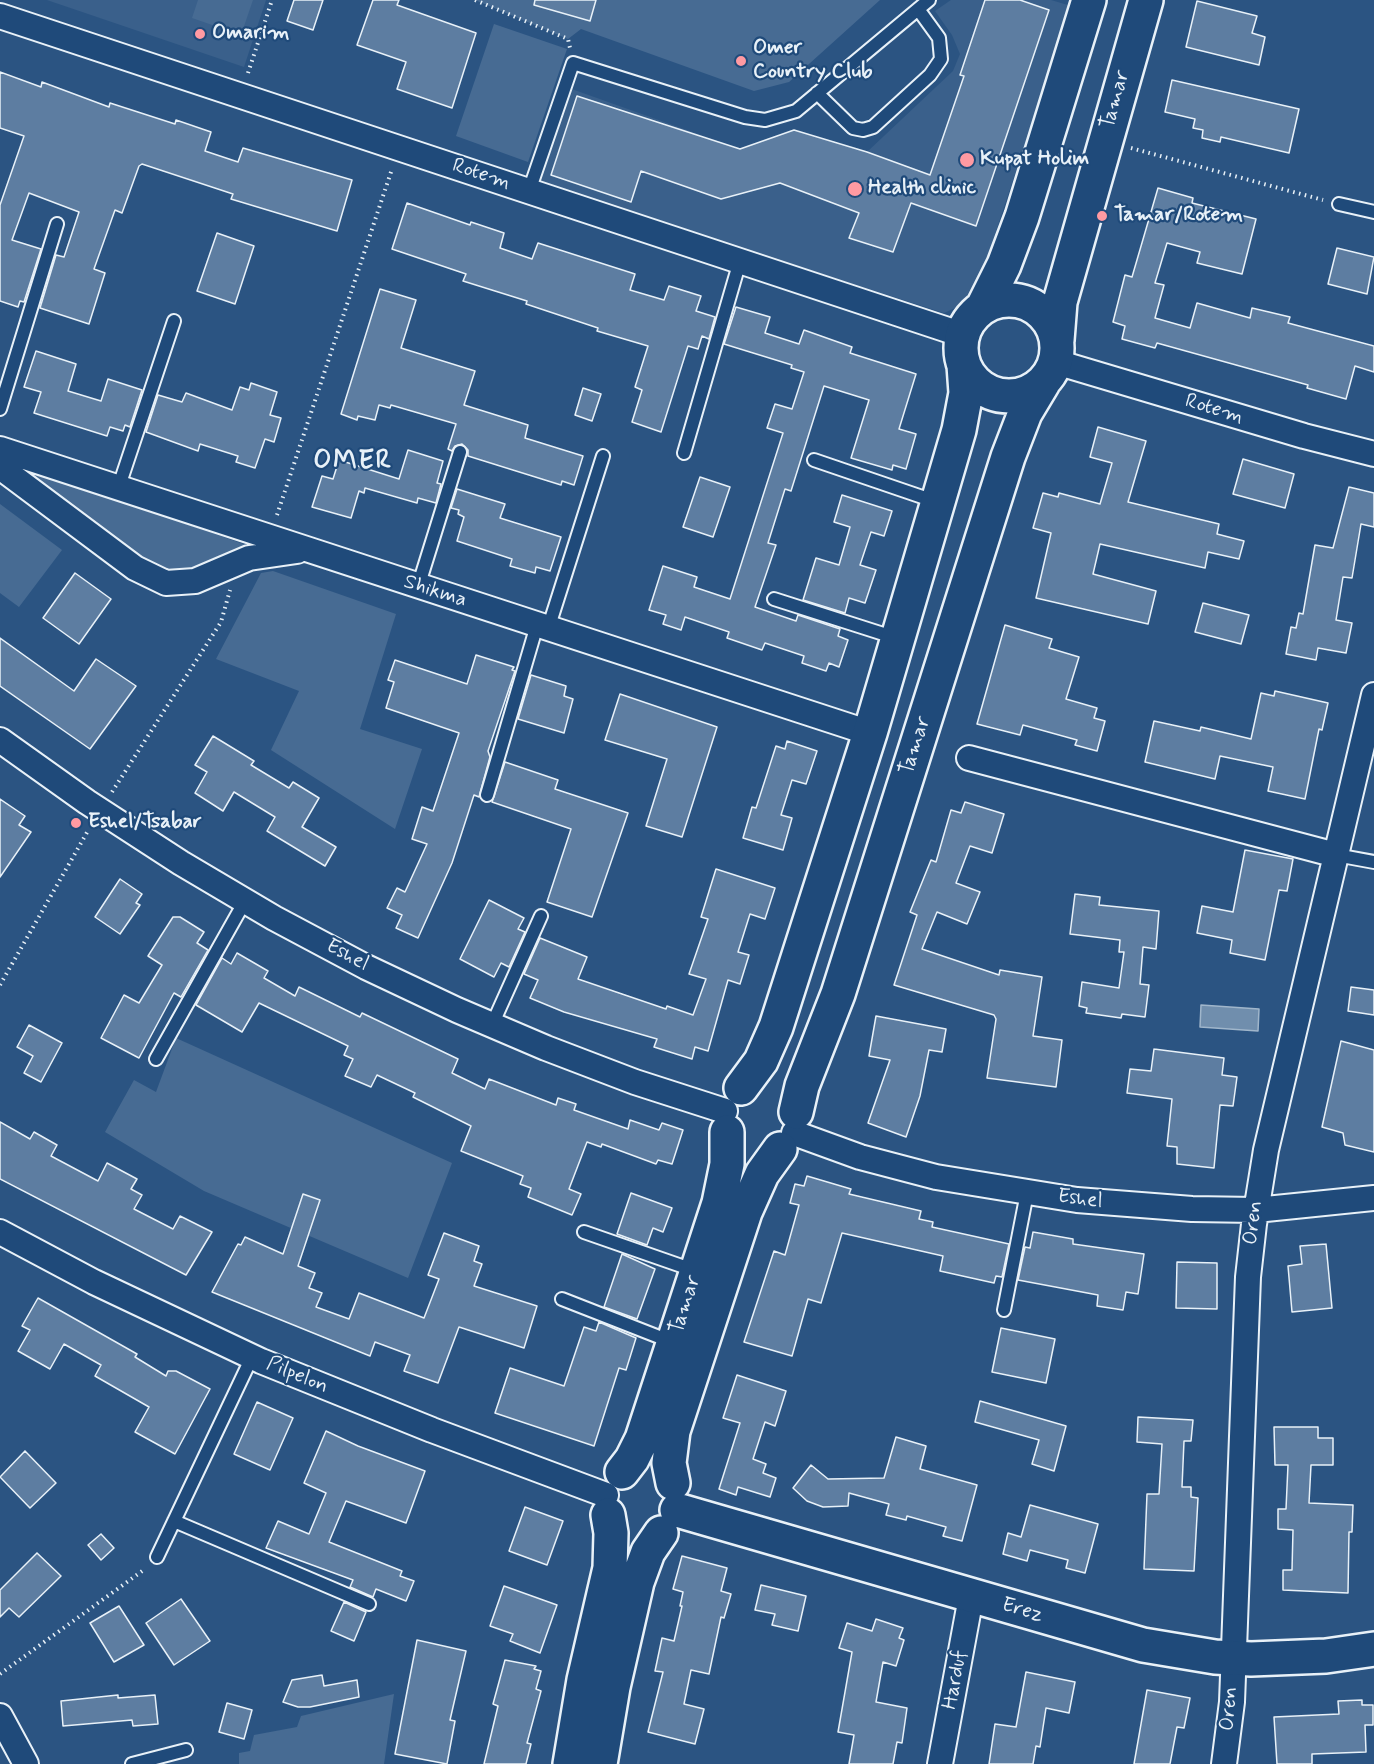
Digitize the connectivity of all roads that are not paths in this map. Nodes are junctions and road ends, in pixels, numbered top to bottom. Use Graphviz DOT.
graph roads {
  1 [pos="929,0"];
  2 [pos="1089,0"];
  3 [pos="1146,0"];
  4 [pos="918,9"];
  5 [pos="0,16"];
  6 [pos="817,93"];
  7 [pos="529,191"];
  8 [pos="1339,204"];
  9 [pos="1374,212"];
  10 [pos="57,224"];
  11 [pos="740,261"];
  12 [pos="983,307"];
  13 [pos="174,321"];
  14 [pos="964,350"];
  15 [pos="1052,362"];
  16 [pos="0,409"];
  17 [pos="0,449"];
  18 [pos="460,452"];
  19 [pos="684,453"];
  20 [pos="1374,453"];
  21 [pos="603,456"];
  22 [pos="813,460"];
  23 [pos="0,467"];
  24 [pos="118,489"];
  25 [pos="939,502"];
  26 [pos="308,551"];
  27 [pos="418,586"];
  28 [pos="774,599"];
  29 [pos="543,627"];
  30 [pos="899,639"];
  31 [pos="1374,695"];
  32 [pos="870,733"];
  33 [pos="0,740"];
  34 [pos="969,758"];
  35 [pos="487,795"];
  36 [pos="1336,855"];
  37 [pos="1374,862"];
  38 [pos="245,901"];
  39 [pos="542,916"];
  40 [pos="492,1025"];
  41 [pos="156,1059"];
  42 [pos="731,1110"];
  43 [pos="790,1131"];
  44 [pos="1027,1193"];
  45 [pos="1374,1198"];
  46 [pos="1256,1210"];
  47 [pos="0,1232"];
  48 [pos="584,1232"];
  49 [pos="697,1271"];
  50 [pos="562,1299"];
  51 [pos="1004,1310"];
  52 [pos="673,1343"];
  53 [pos="252,1357"];
  54 [pos="612,1494"];
  55 [pos="670,1509"];
  56 [pos="174,1521"];
  57 [pos="157,1557"];
  58 [pos="971,1597"];
  59 [pos="369,1604"];
  60 [pos="1374,1649"];
  61 [pos="1234,1658"];
  62 [pos="0,1716"];
  63 [pos="186,1750"];
  64 [pos="26,1764"];
  65 [pos="132,1764"];
  66 [pos="570,1764"];
  67 [pos="600,1764"];
  68 [pos="940,1764"];
  69 [pos="1224,1764"];
  1 -- 4 [label="lane"];
  2 -- 12 [label="street"];
  3 -- 15 [label="street, Tamar"];
  4 -- 6 [label="lane"];
  4 -- 6 [label="lane"];
  5 -- 7 [label="street, Rotem"];
  6 -- 7 [label="lane"];
  7 -- 11 [label="street, Rotem"];
  8 -- 9 [label="lane"];
  10 -- 16 [label="lane"];
  11 -- 14 [label="street, Rotem"];
  11 -- 19 [label="lane"];
  12 -- 14 [label="street"];
  12 -- 15 [label="street"];
  13 -- 24 [label="lane"];
  14 -- 15 [label="street"];
  14 -- 25 [label="street"];
  15 -- 20 [label="street, Rotem"];
  15 -- 43 [label="street, Tamar"];
  17 -- 24 [label="street, Shikma"];
  18 -- 27 [label="lane"];
  21 -- 29 [label="lane"];
  22 -- 25 [label="lane"];
  23 -- 26 [label="street"];
  24 -- 26 [label="street, Shikma"];
  25 -- 30 [label="street"];
  26 -- 27 [label="street, Shikma"];
  27 -- 29 [label="street, Shikma"];
  28 -- 30 [label="lane"];
  29 -- 32 [label="street, Shikma"];
  29 -- 35 [label="lane"];
  30 -- 32 [label="street"];
  31 -- 36 [label="street, Oren"];
  32 -- 42 [label="street"];
  33 -- 38 [label="street, Eshel"];
  34 -- 36 [label="street"];
  36 -- 37 [label="lane"];
  36 -- 46 [label="street, Oren"];
  38 -- 40 [label="street, Eshel"];
  38 -- 41 [label="lane"];
  39 -- 40 [label="lane"];
  40 -- 42 [label="street, Eshel"];
  42 -- 43 [label="street"];
  42 -- 43 [label="street"];
  42 -- 49 [label="street, Tamar"];
  43 -- 44 [label="street, Eshel"];
  43 -- 55 [label="street, Tamar"];
  44 -- 46 [label="street, Eshel"];
  44 -- 51 [label="lane"];
  45 -- 46 [label="street, Eshel"];
  46 -- 61 [label="street, Oren"];
  47 -- 53 [label="street, Pilpelon"];
  48 -- 49 [label="lane"];
  49 -- 52 [label="street, Tamar"];
  50 -- 52 [label="lane"];
  52 -- 54 [label="street, Tamar"];
  53 -- 54 [label="street, Pilpelon"];
  53 -- 56 [label="lane"];
  54 -- 55 [label="street"];
  54 -- 55 [label="street"];
  54 -- 66 [label="street"];
  55 -- 58 [label="street, Erez"];
  55 -- 67 [label="street"];
  56 -- 57 [label="lane"];
  56 -- 59 [label="lane"];
  58 -- 61 [label="street, Erez"];
  58 -- 68 [label="street, Harduf"];
  60 -- 61 [label="street, Erez"];
  61 -- 69 [label="street, Oren"];
  62 -- 64 [label="street"];
  63 -- 65 [label="lane"];
}
